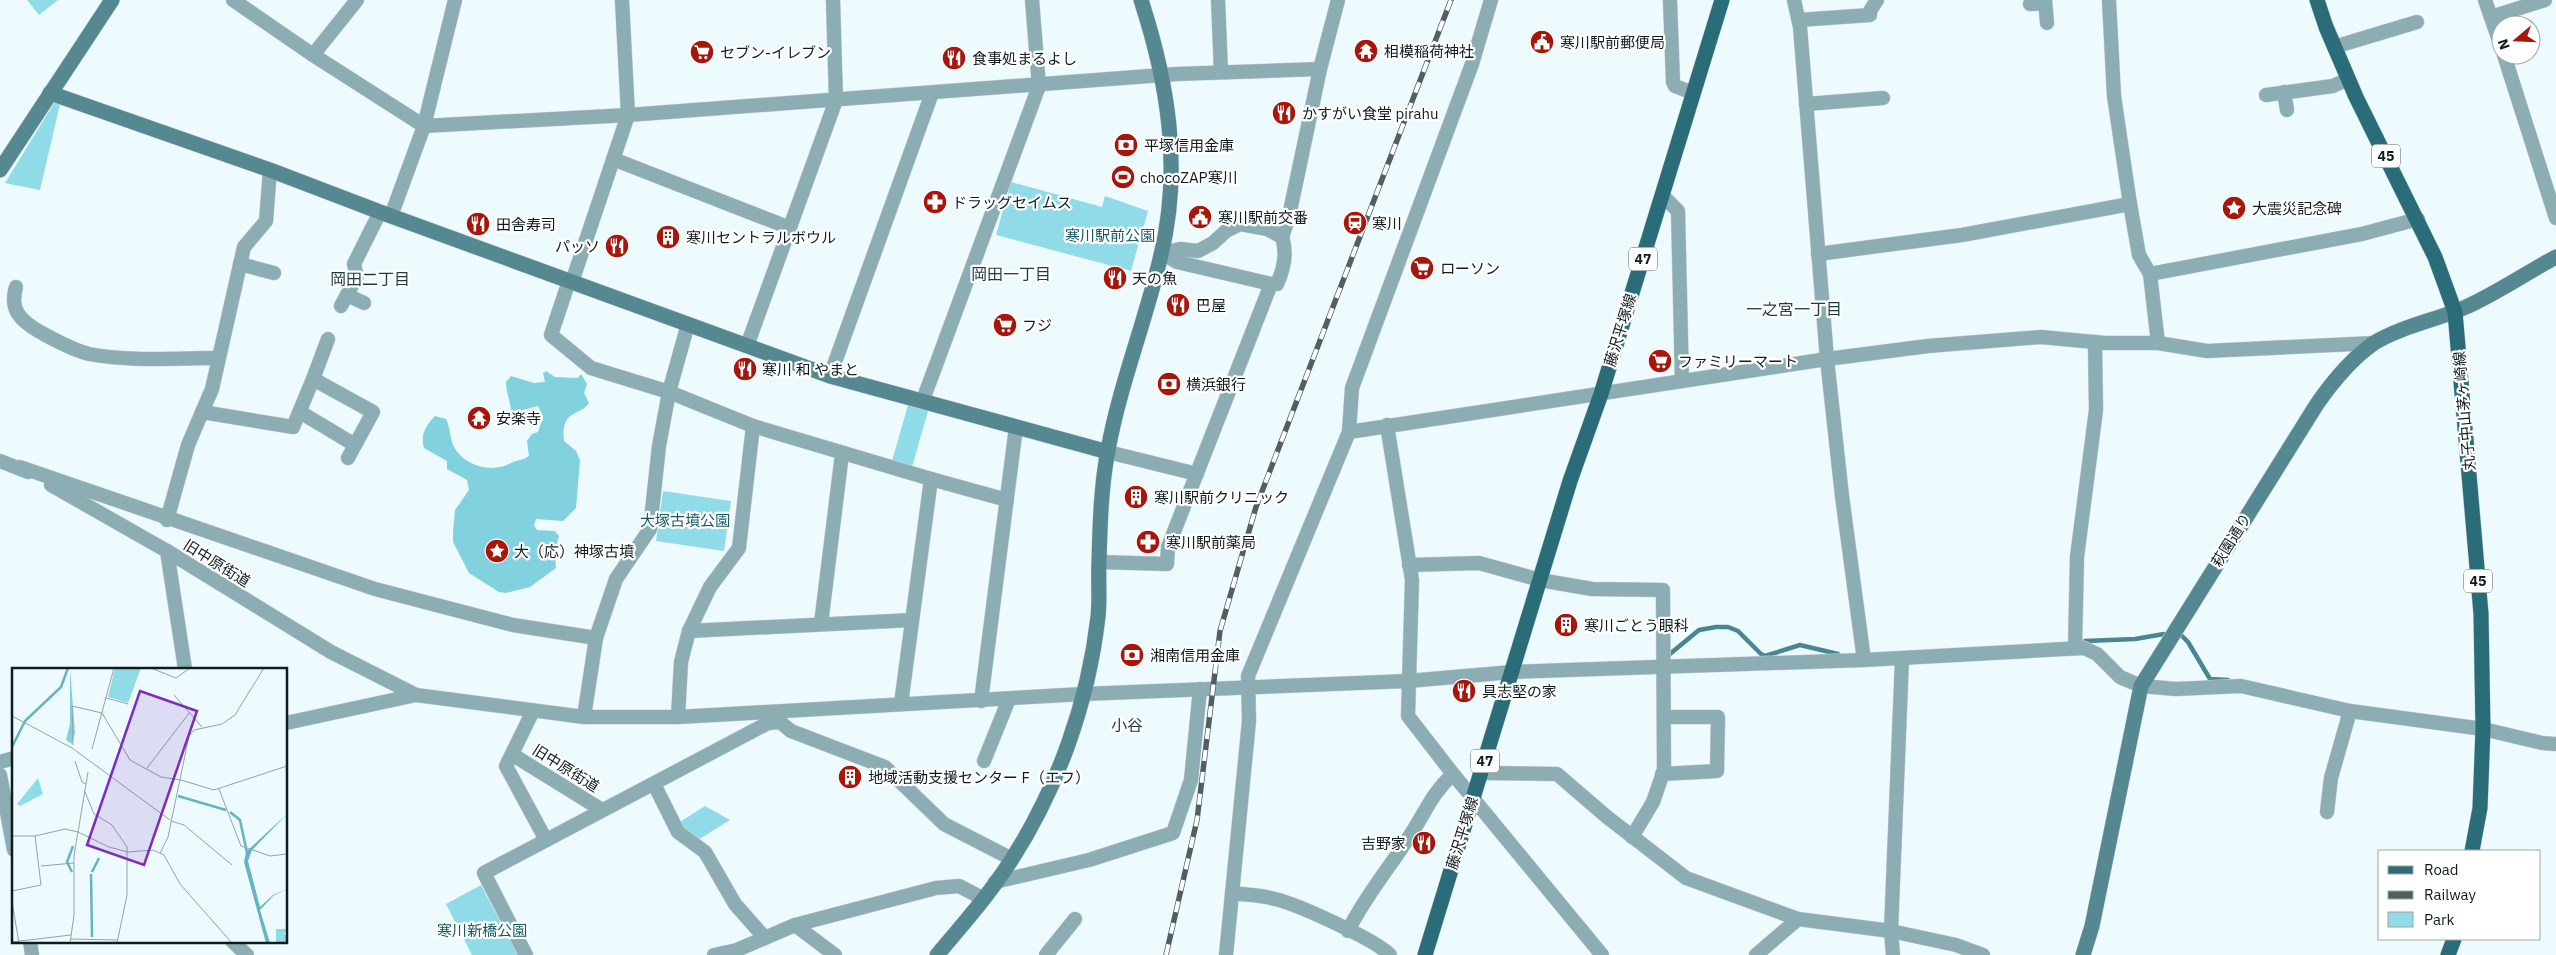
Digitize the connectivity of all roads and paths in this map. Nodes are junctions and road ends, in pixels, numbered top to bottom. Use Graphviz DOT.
graph roads {
  1 [pos="112,0"];
  2 [pos="233,0"];
  3 [pos="357,0"];
  4 [pos="455,0"];
  5 [pos="622,0"];
  6 [pos="833,0"];
  7 [pos="842,0"];
  8 [pos="1032,0"];
  9 [pos="1141,0"];
  10 [pos="1218,0"];
  11 [pos="1338,0"];
  12 [pos="1491,0"];
  13 [pos="1670,0"];
  14 [pos="1722,0"];
  15 [pos="1794,0"];
  16 [pos="1877,0"];
  17 [pos="2109,0"];
  18 [pos="2317,0"];
  19 [pos="2485,0"];
  20 [pos="2545,0"];
  21 [pos="2045,2"];
  22 [pos="2030,4"];
  23 [pos="2497,15"];
  24 [pos="2491,17"];
  25 [pos="1799,20"];
  26 [pos="2047,23"];
  27 [pos="2410,29"];
  28 [pos="2334,47"];
  29 [pos="313,55"];
  30 [pos="2507,65"];
  31 [pos="1320,69"];
  32 [pos="1221,72"];
  33 [pos="1163,76"];
  34 [pos="2348,79"];
  35 [pos="1039,86"];
  36 [pos="2284,92"];
  37 [pos="50,93"];
  38 [pos="932,93"];
  39 [pos="1693,93"];
  40 [pos="2266,95"];
  41 [pos="1883,98"];
  42 [pos="836,100"];
  43 [pos="1806,104"];
  44 [pos="2287,110"];
  45 [pos="628,115"];
  46 [pos="424,126"];
  47 [pos="613,159"];
  48 [pos="0,170"];
  49 [pos="270,170"];
  50 [pos="1662,195"];
  51 [pos="2130,204"];
  52 [pos="385,214"];
  53 [pos="2556,218"];
  54 [pos="2418,219"];
  55 [pos="790,228"];
  56 [pos="1282,237"];
  57 [pos="1162,253"];
  58 [pos="1818,254"];
  59 [pos="2556,257"];
  60 [pos="240,264"];
  61 [pos="274,273"];
  62 [pos="2150,274"];
  63 [pos="570,282"];
  64 [pos="1271,284"];
  65 [pos="16,287"];
  66 [pos="364,303"];
  67 [pos="2455,312"];
  68 [pos="688,324"];
  69 [pos="328,338"];
  70 [pos="2095,342"];
  71 [pos="2158,343"];
  72 [pos="2374,343"];
  73 [pos="747,346"];
  74 [pos="218,358"];
  75 [pos="1827,359"];
  76 [pos="830,376"];
  77 [pos="314,379"];
  78 [pos="1682,381"];
  79 [pos="669,392"];
  80 [pos="1601,394"];
  81 [pos="923,400"];
  82 [pos="202,412"];
  83 [pos="300,412"];
  84 [pos="1387,425"];
  85 [pos="753,426"];
  86 [pos="1016,427"];
  87 [pos="1349,432"];
  88 [pos="355,445"];
  89 [pos="1108,452"];
  90 [pos="842,454"];
  91 [pos="348,458"];
  92 [pos="0,461"];
  93 [pos="1197,474"];
  94 [pos="931,478"];
  95 [pos="90,499"];
  96 [pos="1007,500"];
  97 [pos="168,520"];
  98 [pos="167,551"];
  99 [pos="1099,562"];
  100 [pos="1409,566"];
  101 [pos="1542,574"];
  102 [pos="912,620"];
  103 [pos="821,624"];
  104 [pos="689,631"];
  105 [pos="596,638"];
  106 [pos="2075,648"];
  107 [pos="1902,658"];
  108 [pos="1864,660"];
  109 [pos="1665,662"];
  110 [pos="185,668"];
  111 [pos="1512,672"];
  112 [pos="1408,680"];
  113 [pos="2141,686"];
  114 [pos="1248,687"];
  115 [pos="1200,689"];
  116 [pos="1083,694"];
  117 [pos="416,695"];
  118 [pos="1009,699"];
  119 [pos="981,701"];
  120 [pos="901,704"];
  121 [pos="532,711"];
  122 [pos="2350,711"];
  123 [pos="584,717"];
  124 [pos="678,717"];
  125 [pos="1665,717"];
  126 [pos="768,718"];
  127 [pos="288,723"];
  128 [pos="2483,729"];
  129 [pos="2556,744"];
  130 [pos="513,754"];
  131 [pos="984,761"];
  132 [pos="1481,773"];
  133 [pos="1453,774"];
  134 [pos="1662,774"];
  135 [pos="0,775"];
  136 [pos="654,784"];
  137 [pos="1473,798"];
  138 [pos="602,810"];
  139 [pos="2327,812"];
  140 [pos="1632,837"];
  141 [pos="12,839"];
  142 [pos="546,840"];
  143 [pos="2472,850"];
  144 [pos="1012,859"];
  145 [pos="995,882"];
  146 [pos="1232,893"];
  147 [pos="984,899"];
  148 [pos="1074,919"];
  149 [pos="1798,919"];
  150 [pos="795,925"];
  151 [pos="1348,931"];
  152 [pos="1891,931"];
  153 [pos="765,938"];
  154 [pos="2454,940"];
  155 [pos="30,942"];
  156 [pos="233,942"];
  157 [pos="32,955"];
  158 [pos="247,955"];
  159 [pos="526,955"];
  160 [pos="714,955"];
  161 [pos="835,955"];
  162 [pos="937,955"];
  163 [pos="1046,955"];
  164 [pos="1226,955"];
  165 [pos="1390,955"];
  166 [pos="1425,955"];
  167 [pos="1602,955"];
  168 [pos="1756,955"];
  169 [pos="1893,955"];
  170 [pos="1982,955"];
  171 [pos="2083,955"];
  172 [pos="2448,955"];
  1 -- 37 [label="street"];
  2 -- 29 [label="street"];
  3 -- 29 [label="street"];
  4 -- 46 [label="street"];
  5 -- 45 [label="street"];
  6 -- 7 [label="street"];
  6 -- 42 [label="street"];
  8 -- 35 [label="street"];
  9 -- 33 [label="street"];
  10 -- 32 [label="street"];
  11 -- 31 [label="street"];
  12 -- 87 [label="street"];
  13 -- 39 [label="street"];
  14 -- 39 [label="main road, 藤沢平塚線 / 47"];
  15 -- 25 [label="street"];
  16 -- 25 [label="street"];
  17 -- 51 [label="street"];
  18 -- 28 [label="main road, 丸子中山茅ヶ崎線 / 45"];
  19 -- 24 [label="street"];
  20 -- 23 [label="street"];
  21 -- 22 [label="street"];
  21 -- 26 [label="street"];
  25 -- 43 [label="street"];
  27 -- 28 [label="street"];
  28 -- 34 [label="main road, 丸子中山茅ヶ崎線 / 45"];
  29 -- 46 [label="street"];
  30 -- 53 [label="street"];
  31 -- 32 [label="street"];
  31 -- 56 [label="street"];
  32 -- 33 [label="street"];
  33 -- 35 [label="street"];
  33 -- 57 [label="street"];
  34 -- 36 [label="street"];
  34 -- 54 [label="main road, 丸子中山茅ヶ崎線 / 45"];
  35 -- 38 [label="street"];
  35 -- 81 [label="street"];
  36 -- 40 [label="street"];
  36 -- 44 [label="street"];
  37 -- 48 [label="street"];
  37 -- 49 [label="street"];
  38 -- 42 [label="street"];
  38 -- 76 [label="street"];
  39 -- 50 [label="main road, 藤沢平塚線 / 47"];
  41 -- 43 [label="street"];
  42 -- 45 [label="street"];
  42 -- 55 [label="street"];
  43 -- 58 [label="street"];
  45 -- 46 [label="street"];
  45 -- 47 [label="street"];
  46 -- 52 [label="street"];
  47 -- 55 [label="street"];
  47 -- 63 [label="street"];
  49 -- 52 [label="street"];
  49 -- 60 [label="street"];
  50 -- 78 [label="street"];
  50 -- 80 [label="main road, 藤沢平塚線 / 47"];
  51 -- 58 [label="street"];
  51 -- 62 [label="street"];
  52 -- 63 [label="street"];
  52 -- 66 [label="street"];
  54 -- 62 [label="street"];
  54 -- 67 [label="main road, 丸子中山茅ヶ崎線 / 45"];
  55 -- 73 [label="street"];
  56 -- 57 [label="street"];
  56 -- 64 [label="street"];
  57 -- 64 [label="street"];
  57 -- 89 [label="street"];
  58 -- 75 [label="street"];
  59 -- 67 [label="street, 萩園通り"];
  60 -- 61 [label="street"];
  60 -- 74 [label="street"];
  62 -- 71 [label="street"];
  63 -- 68 [label="street"];
  63 -- 79 [label="street"];
  64 -- 93 [label="street"];
  65 -- 74 [label="street"];
  67 -- 72 [label="street, 萩園通り"];
  67 -- 128 [label="main road, 丸子中山茅ヶ崎線 / 45"];
  68 -- 73 [label="street"];
  68 -- 79 [label="street"];
  69 -- 77 [label="street"];
  70 -- 71 [label="street"];
  70 -- 75 [label="street"];
  70 -- 106 [label="street"];
  71 -- 72 [label="street"];
  72 -- 113 [label="street, 萩園通り"];
  73 -- 76 [label="street"];
  74 -- 82 [label="street"];
  75 -- 78 [label="street"];
  75 -- 108 [label="street"];
  76 -- 81 [label="street"];
  77 -- 83 [label="street"];
  77 -- 88 [label="street"];
  78 -- 80 [label="street"];
  79 -- 85 [label="street"];
  79 -- 105 [label="street"];
  80 -- 84 [label="street"];
  80 -- 101 [label="main road, 藤沢平塚線 / 47"];
  81 -- 86 [label="street"];
  82 -- 83 [label="street"];
  82 -- 97 [label="street"];
  83 -- 88 [label="street"];
  84 -- 87 [label="street"];
  84 -- 100 [label="street"];
  85 -- 90 [label="street"];
  85 -- 104 [label="street"];
  86 -- 89 [label="street"];
  86 -- 96 [label="street"];
  87 -- 114 [label="street"];
  88 -- 91 [label="street"];
  89 -- 93 [label="street"];
  89 -- 99 [label="street"];
  90 -- 94 [label="street"];
  90 -- 103 [label="street"];
  92 -- 95 [label="street"];
  93 -- 99 [label="street"];
  94 -- 96 [label="street"];
  94 -- 102 [label="street"];
  95 -- 97 [label="street"];
  95 -- 98 [label="street, 旧中原街道"];
  96 -- 119 [label="street"];
  97 -- 105 [label="street"];
  98 -- 110 [label="street"];
  98 -- 117 [label="street, 旧中原街道"];
  99 -- 116 [label="street"];
  100 -- 101 [label="street"];
  100 -- 112 [label="street"];
  101 -- 109 [label="street"];
  101 -- 111 [label="main road, 藤沢平塚線 / 47"];
  102 -- 103 [label="street"];
  102 -- 120 [label="street"];
  103 -- 104 [label="street"];
  104 -- 124 [label="street"];
  105 -- 123 [label="street"];
  106 -- 107 [label="street"];
  106 -- 113 [label="street"];
  107 -- 108 [label="street"];
  107 -- 152 [label="street"];
  108 -- 109 [label="street"];
  109 -- 111 [label="street"];
  109 -- 125 [label="street"];
  111 -- 112 [label="street"];
  111 -- 132 [label="main road, 藤沢平塚線 / 47"];
  112 -- 114 [label="street"];
  112 -- 133 [label="street"];
  113 -- 122 [label="street"];
  113 -- 171 [label="street, 萩園通り"];
  114 -- 115 [label="street"];
  114 -- 146 [label="street"];
  115 -- 116 [label="street"];
  115 -- 145 [label="street"];
  116 -- 118 [label="street"];
  116 -- 144 [label="street"];
  117 -- 121 [label="street"];
  117 -- 127 [label="street"];
  118 -- 119 [label="street"];
  118 -- 131 [label="street"];
  119 -- 120 [label="street"];
  120 -- 126 [label="street"];
  121 -- 123 [label="street"];
  121 -- 130 [label="street"];
  122 -- 128 [label="street"];
  122 -- 139 [label="street"];
  123 -- 124 [label="street"];
  124 -- 126 [label="street"];
  125 -- 134 [label="street"];
  125 -- 134 [label="street"];
  126 -- 136 [label="street"];
  126 -- 144 [label="street"];
  128 -- 129 [label="street"];
  128 -- 143 [label="main road, 丸子中山茅ヶ崎線 / 45"];
  130 -- 138 [label="street, 旧中原街道"];
  130 -- 142 [label="street"];
  132 -- 137 [label="main road, 藤沢平塚線 / 47"];
  132 -- 140 [label="street"];
  133 -- 137 [label="street"];
  133 -- 151 [label="street"];
  134 -- 140 [label="street"];
  135 -- 141 [label="street"];
  136 -- 138 [label="street"];
  136 -- 153 [label="street"];
  137 -- 166 [label="main road, 藤沢平塚線 / 47"];
  137 -- 167 [label="street"];
  138 -- 142 [label="street"];
  140 -- 149 [label="street"];
  142 -- 159 [label="street"];
  144 -- 145 [label="street"];
  145 -- 147 [label="street"];
  146 -- 151 [label="street"];
  146 -- 164 [label="street"];
  147 -- 150 [label="street"];
  147 -- 162 [label="street"];
  148 -- 163 [label="street"];
  149 -- 152 [label="street"];
  149 -- 168 [label="street"];
  150 -- 153 [label="street"];
  150 -- 161 [label="street"];
  151 -- 165 [label="street"];
  152 -- 169 [label="street"];
  152 -- 170 [label="street"];
  153 -- 160 [label="street"];
  154 -- 172 [label="main road"];
  155 -- 157 [label="street"];
  156 -- 158 [label="street"];
}
